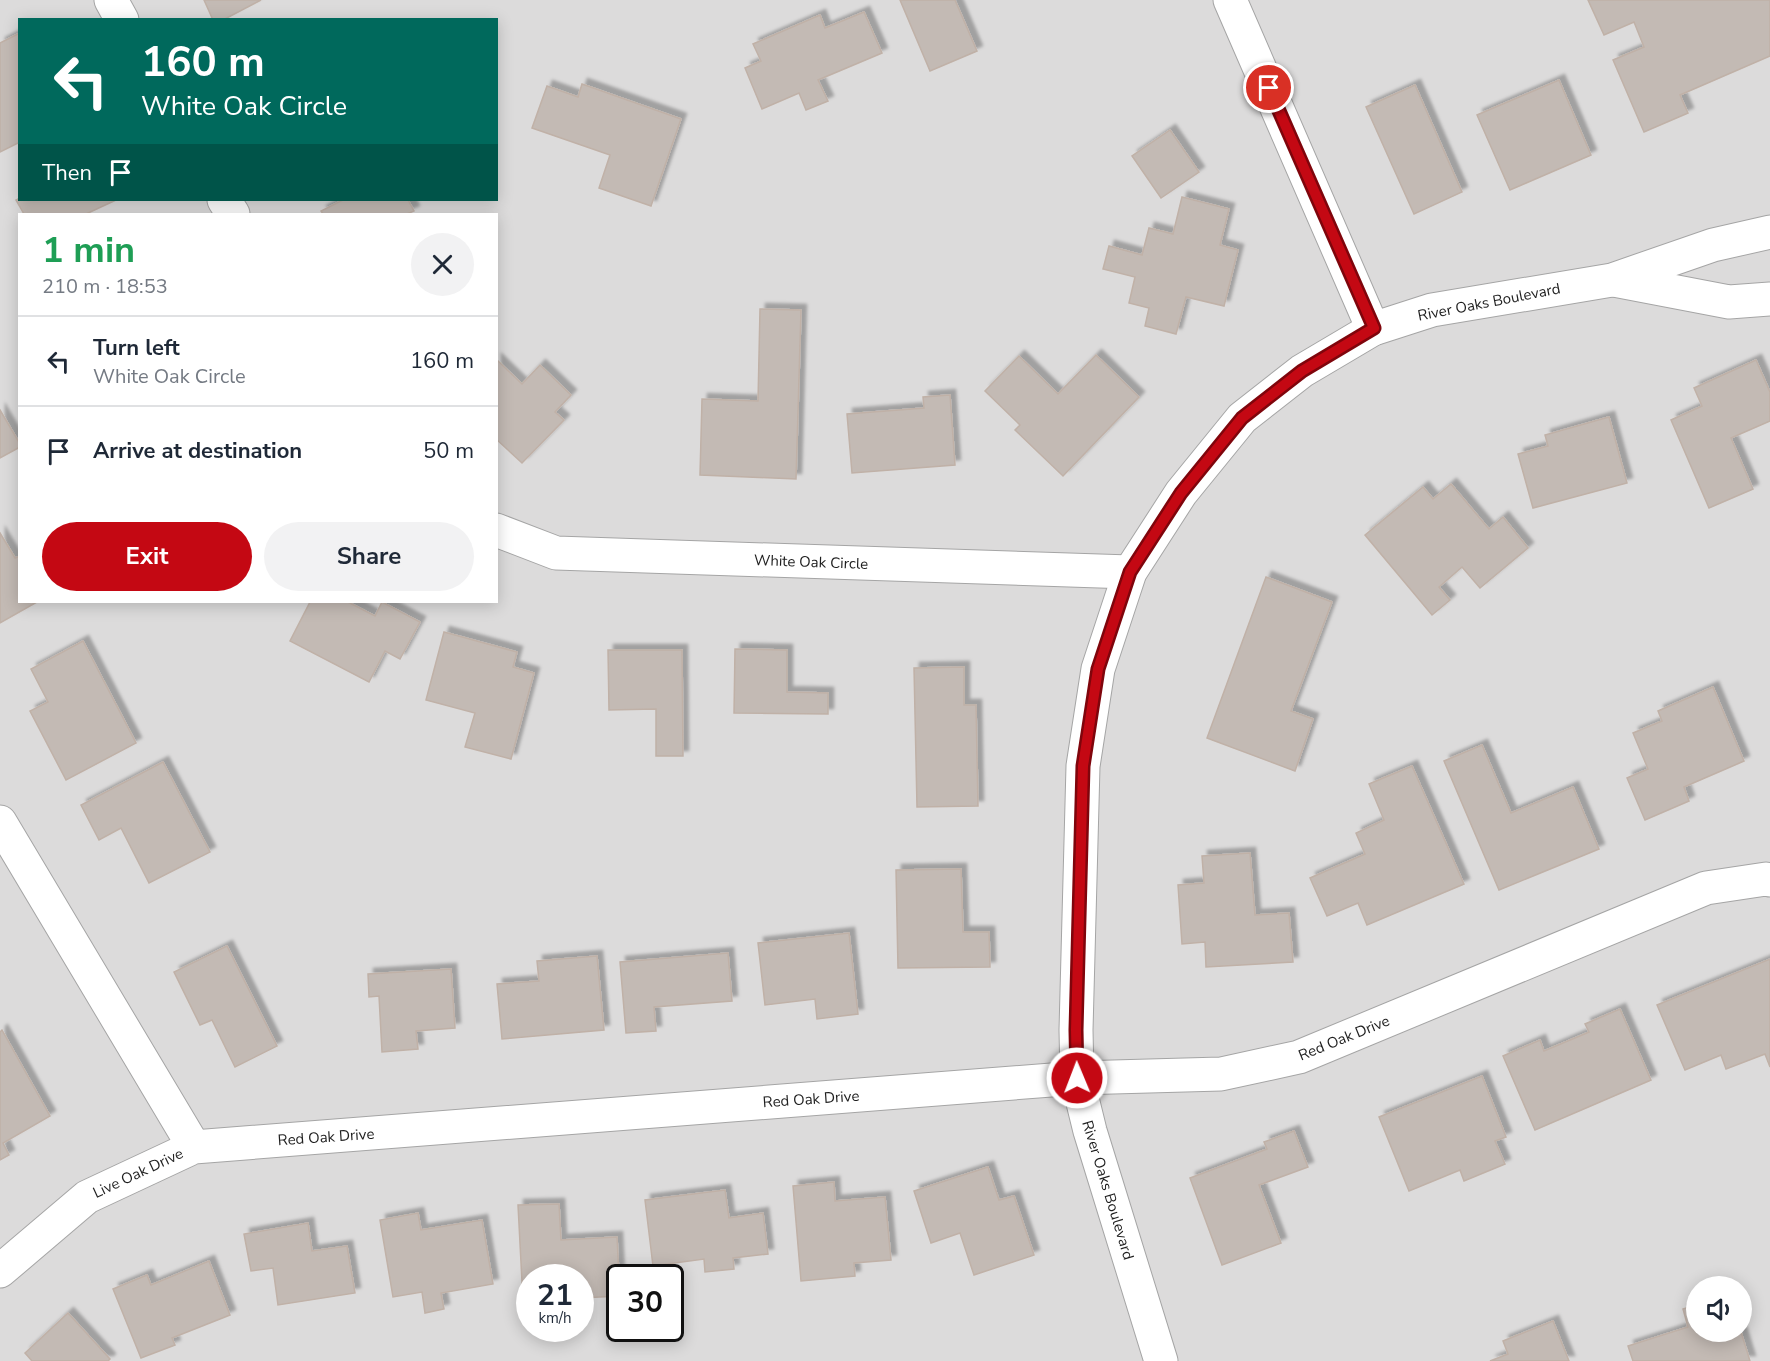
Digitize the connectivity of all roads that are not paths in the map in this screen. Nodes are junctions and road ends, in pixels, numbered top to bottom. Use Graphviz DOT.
graph roads {
  1 [pos="111,0"];
  2 [pos="1230,0"];
  3 [pos="121,18"];
  4 [pos="1770,232"];
  5 [pos="1612,280"];
  6 [pos="1770,299"];
  7 [pos="1374,328"];
  8 [pos="498,531"];
  9 [pos="1130,572"];
  10 [pos="0,822"];
  11 [pos="1770,880"];
  12 [pos="1077,1078"];
  13 [pos="194,1147"];
  14 [pos="0,1271"];
  15 [pos="1161,1361"];
  1 -- 3 [label="street"];
  2 -- 7 [label="street"];
  4 -- 5 [label="street, River Oaks Boulevard"];
  5 -- 6 [label="street, River Oaks Boulevard"];
  5 -- 7 [label="street, River Oaks Boulevard"];
  7 -- 9 [label="street, River Oaks Boulevard"];
  8 -- 9 [label="street, White Oak Circle"];
  9 -- 12 [label="street, River Oaks Boulevard"];
  10 -- 13 [label="street"];
  11 -- 12 [label="street, Red Oak Drive"];
  12 -- 13 [label="street, Red Oak Drive"];
  12 -- 15 [label="street, River Oaks Boulevard"];
  13 -- 14 [label="street, Live Oak Drive"];
}
